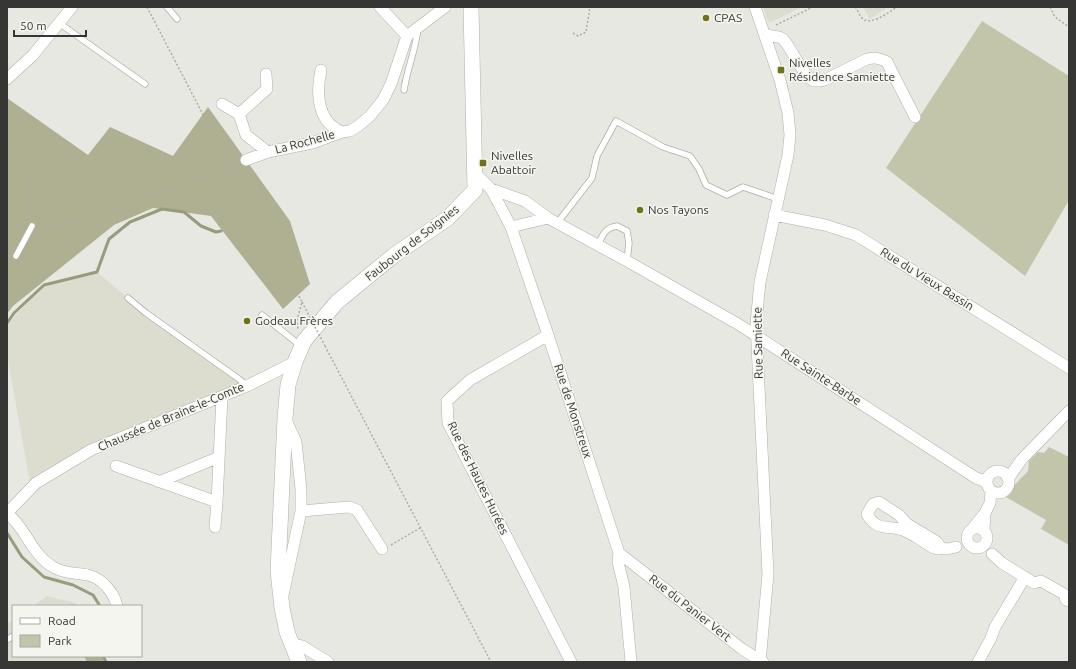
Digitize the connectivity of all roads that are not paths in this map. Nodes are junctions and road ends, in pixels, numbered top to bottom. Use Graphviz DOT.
graph roads {
  1 [pos="72,7"];
  2 [pos="167,7"];
  3 [pos="380,7"];
  4 [pos="445,7"];
  5 [pos="755,7"];
  6 [pos="471,13"];
  7 [pos="176,20"];
  8 [pos="59,24"];
  9 [pos="418,28"];
  10 [pos="764,33"];
  11 [pos="407,36"];
  12 [pos="321,70"];
  13 [pos="266,74"];
  14 [pos="7,79"];
  15 [pos="145,84"];
  16 [pos="404,90"];
  17 [pos="222,104"];
  18 [pos="238,114"];
  19 [pos="915,117"];
  20 [pos="342,132"];
  21 [pos="268,152"];
  22 [pos="246,160"];
  23 [pos="475,173"];
  24 [pos="491,189"];
  25 [pos="778,200"];
  26 [pos="774,215"];
  27 [pos="553,220"];
  28 [pos="32,226"];
  29 [pos="511,227"];
  30 [pos="598,245"];
  31 [pos="16,256"];
  32 [pos="627,261"];
  33 [pos="128,298"];
  34 [pos="262,315"];
  35 [pos="548,334"];
  36 [pos="756,335"];
  37 [pos="303,343"];
  38 [pos="295,362"];
  39 [pos="1069,368"];
  40 [pos="247,386"];
  41 [pos="222,397"];
  42 [pos="1069,411"];
  43 [pos="285,418"];
  44 [pos="219,457"];
  45 [pos="116,466"];
  46 [pos="1007,477"];
  47 [pos="159,482"];
  48 [pos="989,486"];
  49 [pos="217,502"];
  50 [pos="301,511"];
  51 [pos="7,513"];
  52 [pos="985,513"];
  53 [pos="215,527"];
  54 [pos="986,534"];
  55 [pos="972,540"];
  56 [pos="941,548"];
  57 [pos="382,549"];
  58 [pos="619,553"];
  59 [pos="992,554"];
  60 [pos="1029,580"];
  61 [pos="1068,600"];
  62 [pos="281,601"];
  63 [pos="117,605"];
  64 [pos="291,644"];
  65 [pos="761,661"];
  66 [pos="300,662"];
  67 [pos="328,662"];
  68 [pos="571,662"];
  69 [pos="631,662"];
  70 [pos="978,662"];
  1 -- 8 [label="street"];
  2 -- 7 [label="lane"];
  3 -- 11 [label="street"];
  4 -- 9 [label="street"];
  5 -- 10 [label="street, Rue Samiette"];
  6 -- 23 [label="street, Faubourg de Soignies"];
  8 -- 14 [label="street"];
  8 -- 15 [label="lane"];
  9 -- 11 [label="street"];
  9 -- 16 [label="lane"];
  10 -- 19 [label="street"];
  10 -- 25 [label="street, Rue Samiette"];
  11 -- 20 [label="street, La Rochelle"];
  12 -- 20 [label="street, La Rochelle"];
  13 -- 18 [label="street"];
  17 -- 18 [label="street"];
  18 -- 21 [label="street, La Rochelle"];
  20 -- 21 [label="street, La Rochelle"];
  21 -- 22 [label="street, La Rochelle"];
  23 -- 24 [label="street, Rue de Monstreux"];
  23 -- 37 [label="street, Faubourg de Soignies"];
  24 -- 27 [label="street, Rue Sainte-Barbe"];
  24 -- 29 [label="street, Rue de Monstreux"];
  25 -- 26 [label="street, Rue Samiette"];
  25 -- 27 [label="lane"];
  26 -- 36 [label="street, Rue Samiette"];
  26 -- 39 [label="street, Rue du Vieux Bassin"];
  27 -- 29 [label="street"];
  27 -- 30 [label="street, Rue Sainte-Barbe"];
  28 -- 31 [label="lane"];
  29 -- 35 [label="street, Rue de Monstreux"];
  30 -- 32 [label="street, Rue Sainte-Barbe"];
  30 -- 32 [label="lane"];
  32 -- 36 [label="street, Rue Sainte-Barbe"];
  33 -- 40 [label="lane"];
  34 -- 37 [label="lane"];
  35 -- 58 [label="street, Rue de Monstreux"];
  35 -- 68 [label="street, Rue des Hautes Hurées"];
  36 -- 48 [label="street, Rue Sainte-Barbe"];
  36 -- 65 [label="street, Rue Samiette"];
  37 -- 38 [label="street, Faubourg de Soignies"];
  38 -- 40 [label="street, Chaussée de Braine-le-Comte"];
  38 -- 43 [label="street"];
  40 -- 41 [label="street, Chaussée de Braine-le-Comte"];
  41 -- 44 [label="street"];
  41 -- 51 [label="street, Chaussée de Braine-le-Comte"];
  42 -- 46 [label="street"];
  43 -- 50 [label="street"];
  43 -- 62 [label="street"];
  44 -- 47 [label="street"];
  44 -- 49 [label="street"];
  45 -- 47 [label="street"];
  46 -- 48 [label="street"];
  46 -- 48 [label="street"];
  47 -- 49 [label="street"];
  48 -- 52 [label="street"];
  49 -- 53 [label="street"];
  50 -- 57 [label="street"];
  50 -- 62 [label="street"];
  51 -- 63 [label="street"];
  52 -- 54 [label="street"];
  52 -- 55 [label="street"];
  54 -- 55 [label="street"];
  54 -- 55 [label="street"];
  54 -- 59 [label="street"];
  55 -- 56 [label="street"];
  55 -- 59 [label="street"];
  56 -- 56 [label="street"];
  58 -- 65 [label="street, Rue du Panier Vert"];
  58 -- 69 [label="street, Rue de Monstreux"];
  59 -- 60 [label="street"];
  60 -- 61 [label="street"];
  60 -- 70 [label="street"];
  62 -- 64 [label="street"];
  64 -- 66 [label="street"];
  64 -- 67 [label="street"];
}
